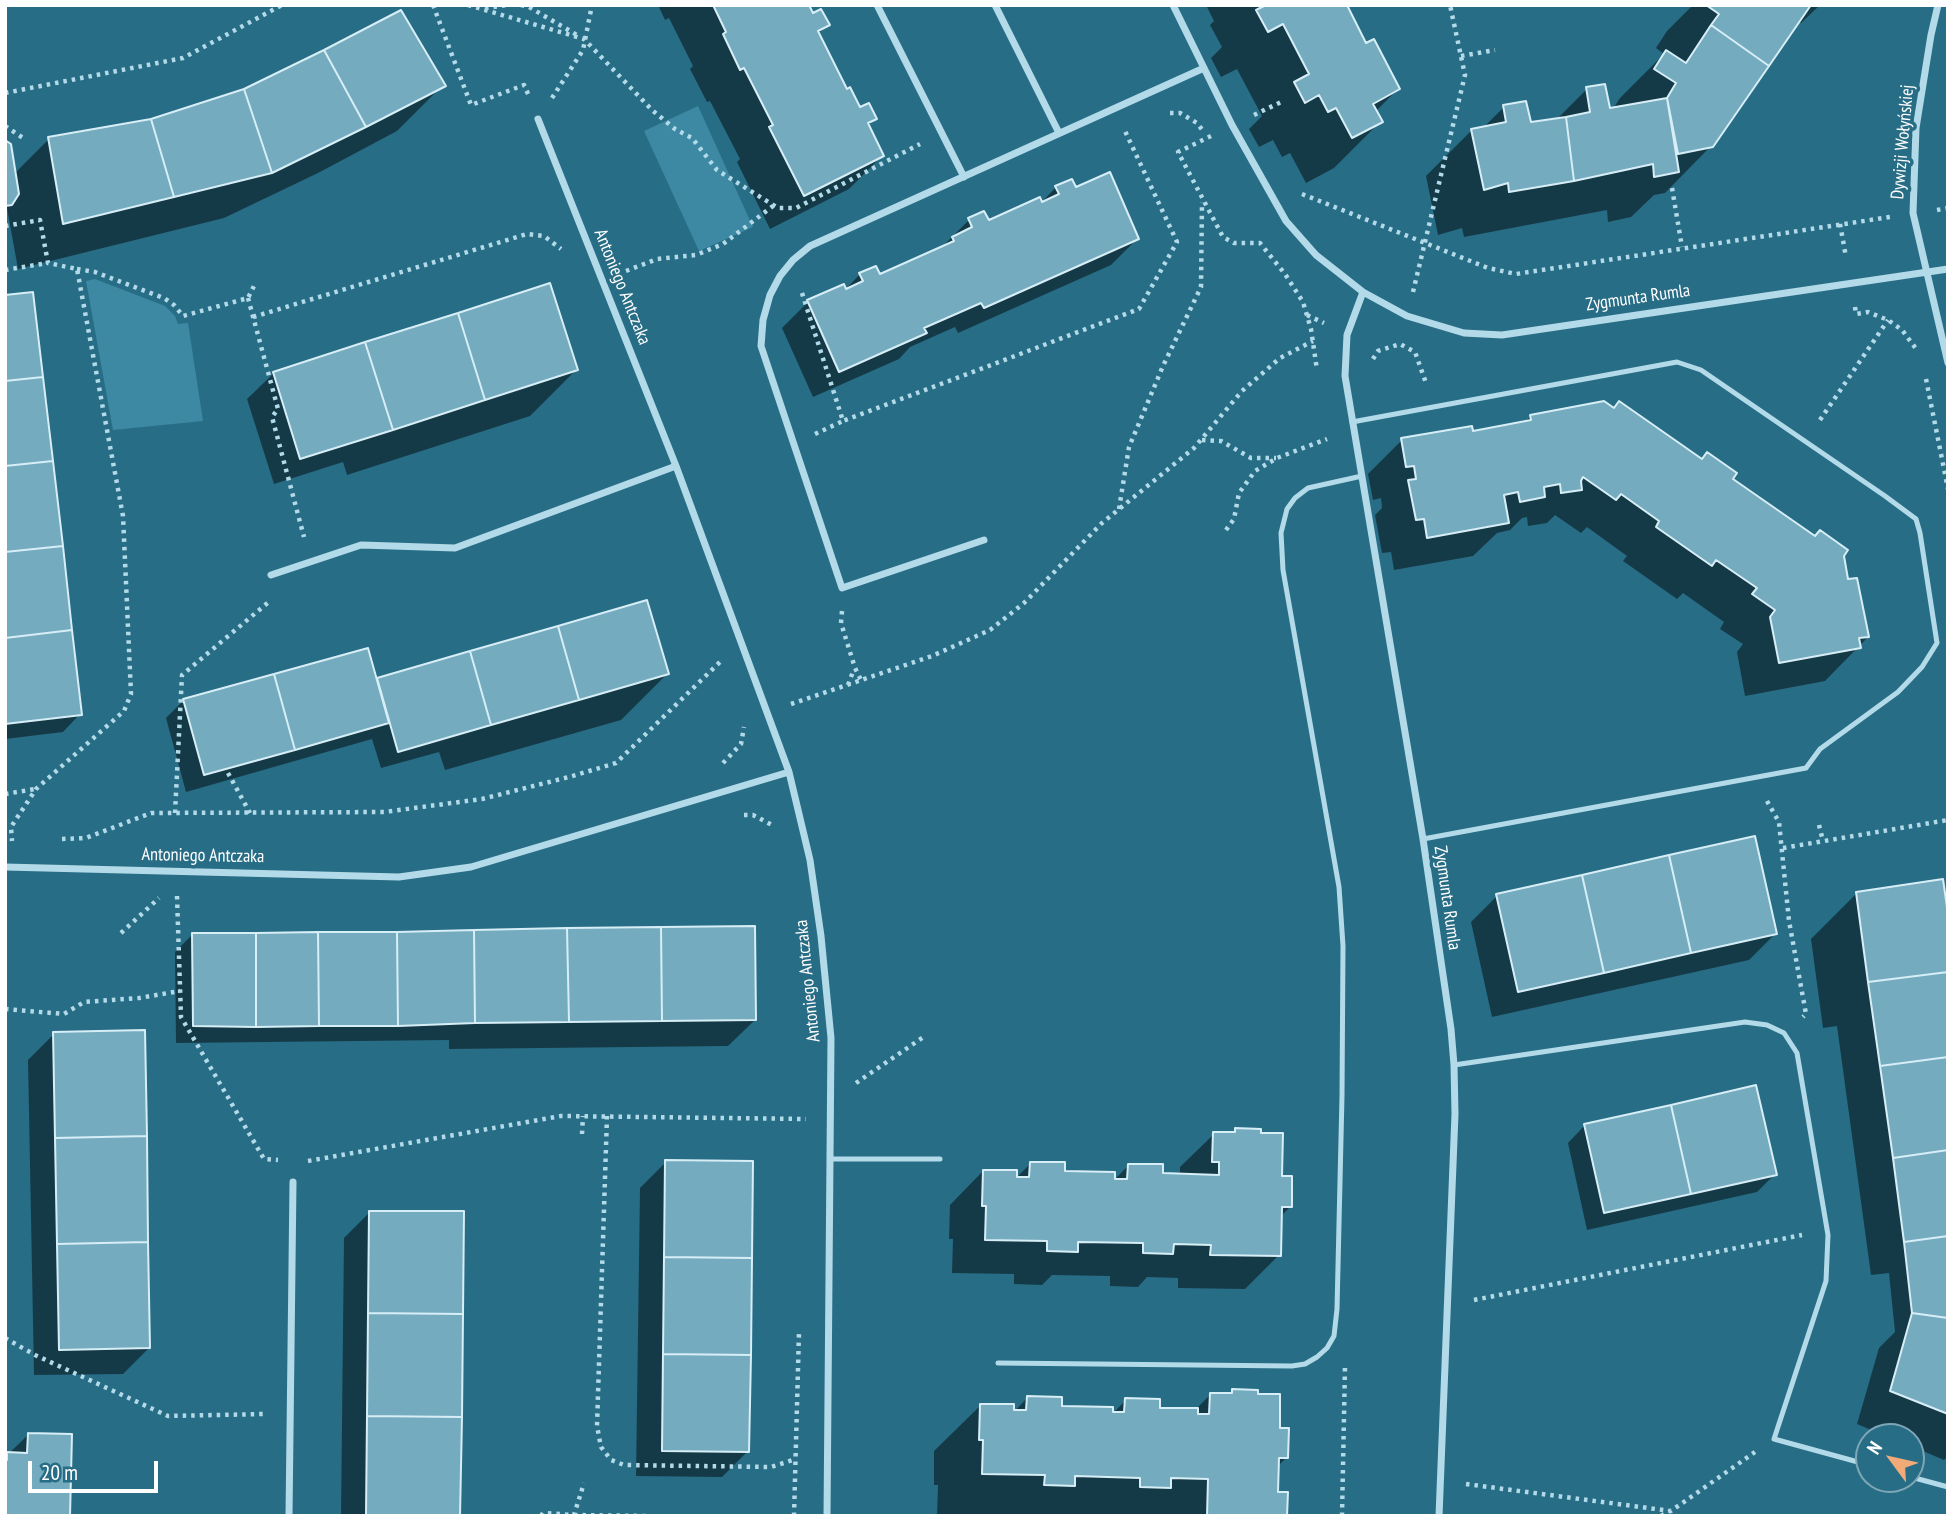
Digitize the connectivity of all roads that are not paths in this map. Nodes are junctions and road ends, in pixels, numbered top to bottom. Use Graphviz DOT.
graph roads {
  1 [pos="877,5"];
  2 [pos="995,5"];
  3 [pos="1174,5"];
  4 [pos="1938,5"];
  5 [pos="1204,68"];
  6 [pos="538,119"];
  7 [pos="1059,133"];
  8 [pos="964,177"];
  9 [pos="1948,269"];
  10 [pos="1926,274"];
  11 [pos="1363,292"];
  12 [pos="1948,363"];
  13 [pos="1352,422"];
  14 [pos="676,466"];
  15 [pos="1362,476"];
  16 [pos="984,540"];
  17 [pos="271,575"];
  18 [pos="789,772"];
  19 [pos="1423,839"];
  20 [pos="5,867"];
  21 [pos="1454,1065"];
  22 [pos="831,1158"];
  23 [pos="940,1159"];
  24 [pos="293,1182"];
  25 [pos="998,1363"];
  26 [pos="1855,1461"];
  27 [pos="1925,1480"];
  28 [pos="1948,1487"];
  29 [pos="289,1516"];
  30 [pos="827,1516"];
  31 [pos="1439,1516"];
  1 -- 8 [label="street"];
  2 -- 7 [label="street"];
  3 -- 5 [label="street, Zygmunta Rumla"];
  4 -- 10 [label="street, Dywizji Wołyńskiej"];
  5 -- 7 [label="street"];
  5 -- 11 [label="street, Zygmunta Rumla"];
  6 -- 14 [label="street, Antoniego Antczaka"];
  7 -- 8 [label="street"];
  8 -- 16 [label="street"];
  9 -- 10 [label="street, Zygmunta Rumla"];
  10 -- 11 [label="street, Zygmunta Rumla"];
  10 -- 12 [label="street, Dywizji Wołyńskiej"];
  11 -- 13 [label="street, Zygmunta Rumla"];
  13 -- 15 [label="street, Zygmunta Rumla"];
  13 -- 19 [label="lane"];
  14 -- 17 [label="street"];
  14 -- 18 [label="street, Antoniego Antczaka"];
  15 -- 19 [label="street, Zygmunta Rumla"];
  15 -- 25 [label="lane"];
  18 -- 20 [label="street, Antoniego Antczaka"];
  18 -- 22 [label="street, Antoniego Antczaka"];
  19 -- 21 [label="street, Zygmunta Rumla"];
  21 -- 26 [label="lane"];
  21 -- 31 [label="street, Zygmunta Rumla"];
  22 -- 23 [label="lane"];
  22 -- 30 [label="street, Antoniego Antczaka"];
  24 -- 29 [label="street"];
  27 -- 28 [label="lane"];
}
